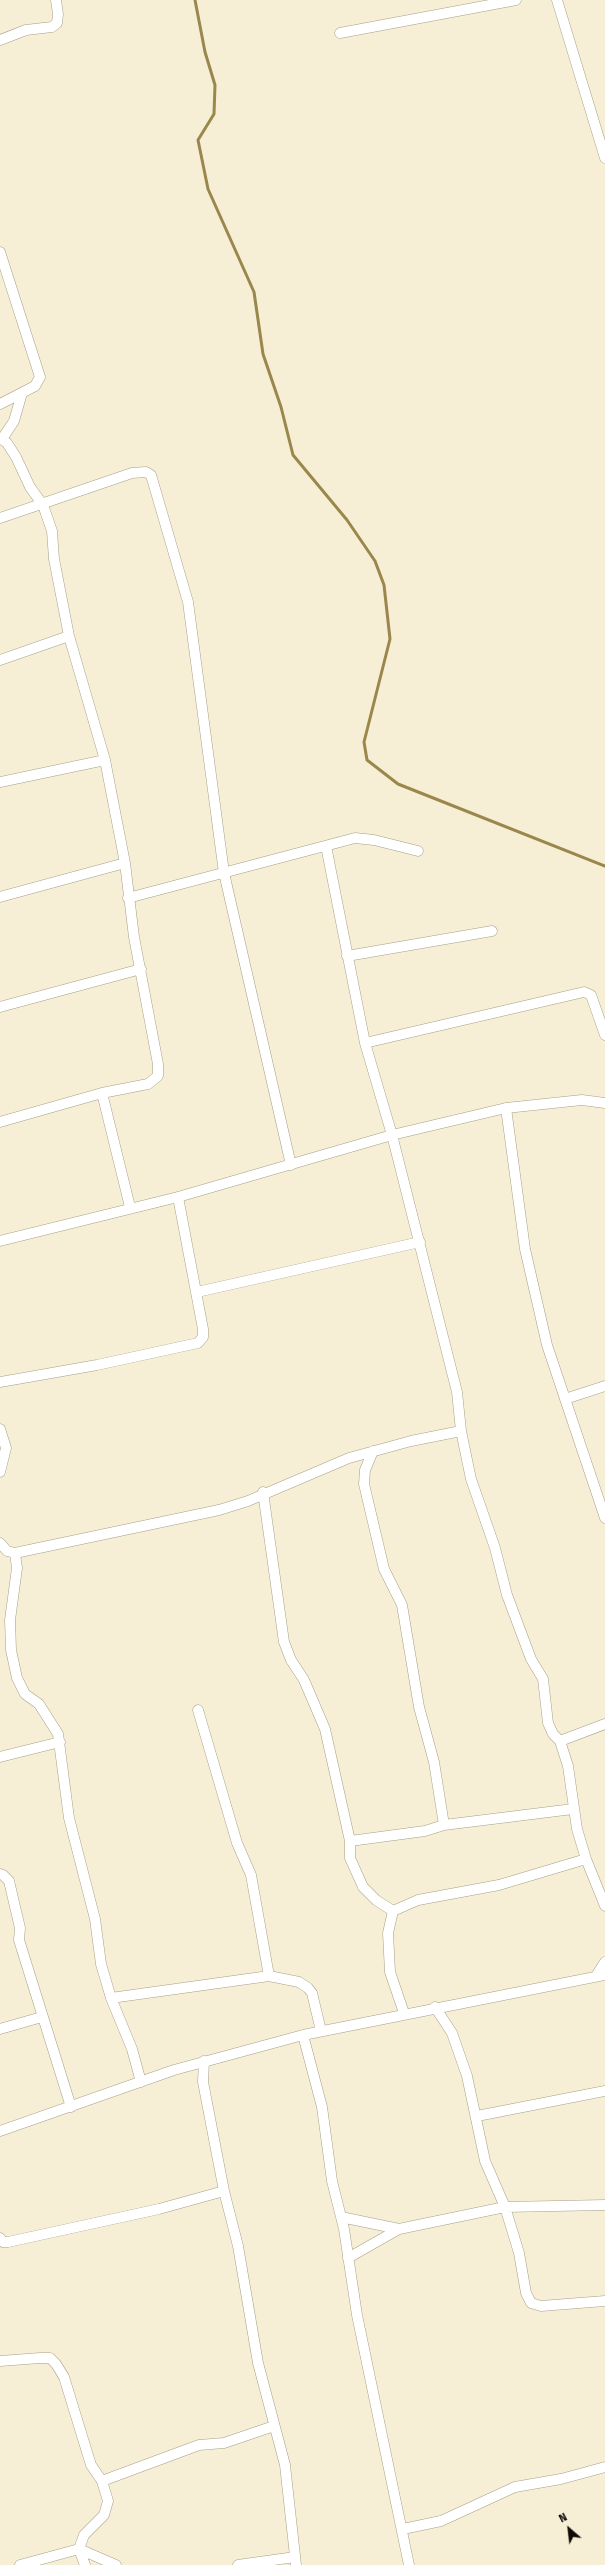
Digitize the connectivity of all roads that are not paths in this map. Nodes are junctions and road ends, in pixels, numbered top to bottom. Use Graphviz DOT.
graph roads {
  1 [pos="56,0"];
  2 [pos="516,0"];
  3 [pos="557,0"];
  4 [pos="340,33"];
  5 [pos="0,40"];
  6 [pos="605,158"];
  7 [pos="0,252"];
  8 [pos="22,393"];
  9 [pos="0,404"];
  10 [pos="1,438"];
  11 [pos="43,505"];
  12 [pos="0,518"];
  13 [pos="69,636"];
  14 [pos="0,660"];
  15 [pos="105,760"];
  16 [pos="0,782"];
  17 [pos="326,846"];
  18 [pos="418,851"];
  19 [pos="125,863"];
  20 [pos="224,873"];
  21 [pos="0,896"];
  22 [pos="128,898"];
  23 [pos="492,931"];
  24 [pos="346,956"];
  25 [pos="141,969"];
  26 [pos="0,1008"];
  27 [pos="605,1035"];
  28 [pos="365,1043"];
  29 [pos="102,1093"];
  30 [pos="605,1103"];
  31 [pos="506,1108"];
  32 [pos="0,1122"];
  33 [pos="392,1135"];
  34 [pos="290,1165"];
  35 [pos="178,1197"];
  36 [pos="130,1207"];
  37 [pos="0,1241"];
  38 [pos="420,1242"];
  39 [pos="197,1292"];
  40 [pos="0,1382"];
  41 [pos="605,1386"];
  42 [pos="566,1399"];
  43 [pos="0,1429"];
  44 [pos="461,1431"];
  45 [pos="373,1451"];
  46 [pos="0,1472"];
  47 [pos="263,1492"];
  48 [pos="605,1518"];
  49 [pos="0,1544"];
  50 [pos="15,1553"];
  51 [pos="198,1710"];
  52 [pos="605,1724"];
  53 [pos="560,1741"];
  54 [pos="60,1742"];
  55 [pos="0,1757"];
  56 [pos="573,1809"];
  57 [pos="444,1825"];
  58 [pos="350,1841"];
  59 [pos="586,1858"];
  60 [pos="0,1874"];
  61 [pos="605,1906"];
  62 [pos="393,1911"];
  63 [pos="605,1962"];
  64 [pos="269,1976"];
  65 [pos="601,1976"];
  66 [pos="111,1998"];
  67 [pos="436,2008"];
  68 [pos="404,2013"];
  69 [pos="42,2017"];
  70 [pos="0,2029"];
  71 [pos="321,2031"];
  72 [pos="303,2035"];
  73 [pos="204,2061"];
  74 [pos="141,2082"];
  75 [pos="605,2091"];
  76 [pos="71,2107"];
  77 [pos="477,2116"];
  78 [pos="0,2132"];
  79 [pos="224,2190"];
  80 [pos="605,2205"];
  81 [pos="505,2207"];
  82 [pos="341,2216"];
  83 [pos="399,2229"];
  84 [pos="0,2238"];
  85 [pos="348,2258"];
  86 [pos="605,2301"];
  87 [pos="0,2361"];
  88 [pos="274,2426"];
  89 [pos="605,2467"];
  90 [pos="102,2481"];
  91 [pos="403,2529"];
  92 [pos="79,2549"];
  93 [pos="295,2561"];
  94 [pos="20,2565"];
  95 [pos="84,2565"];
  96 [pos="116,2565"];
  97 [pos="238,2565"];
  98 [pos="409,2565"];
  1 -- 5 [label="street"];
  2 -- 4 [label="street"];
  3 -- 6 [label="street"];
  7 -- 8 [label="street"];
  8 -- 9 [label="street"];
  8 -- 10 [label="street"];
  10 -- 11 [label="street"];
  11 -- 12 [label="street"];
  11 -- 13 [label="street"];
  11 -- 20 [label="street"];
  13 -- 14 [label="street"];
  13 -- 15 [label="street"];
  15 -- 16 [label="street"];
  15 -- 19 [label="street"];
  17 -- 18 [label="street"];
  17 -- 20 [label="street"];
  17 -- 24 [label="street"];
  19 -- 21 [label="street"];
  19 -- 22 [label="street"];
  20 -- 22 [label="street"];
  20 -- 34 [label="street"];
  22 -- 25 [label="street"];
  23 -- 24 [label="street"];
  24 -- 28 [label="street"];
  25 -- 26 [label="street"];
  25 -- 29 [label="street"];
  27 -- 28 [label="street"];
  28 -- 33 [label="street"];
  29 -- 32 [label="street"];
  29 -- 36 [label="street"];
  30 -- 31 [label="street"];
  31 -- 33 [label="street"];
  31 -- 42 [label="street"];
  33 -- 34 [label="street"];
  33 -- 38 [label="street"];
  34 -- 35 [label="street"];
  35 -- 36 [label="street"];
  35 -- 39 [label="street"];
  36 -- 37 [label="street"];
  38 -- 39 [label="street"];
  38 -- 44 [label="street"];
  39 -- 40 [label="street"];
  41 -- 42 [label="street"];
  42 -- 48 [label="street"];
  43 -- 46 [label="street"];
  44 -- 45 [label="street"];
  44 -- 53 [label="street"];
  45 -- 47 [label="street"];
  45 -- 57 [label="street"];
  47 -- 50 [label="street"];
  47 -- 58 [label="street"];
  49 -- 50 [label="street"];
  50 -- 54 [label="street"];
  51 -- 64 [label="street"];
  52 -- 53 [label="street"];
  53 -- 56 [label="street"];
  54 -- 55 [label="street"];
  54 -- 66 [label="street"];
  56 -- 57 [label="street"];
  56 -- 59 [label="street"];
  57 -- 58 [label="street"];
  58 -- 62 [label="street"];
  59 -- 61 [label="street"];
  59 -- 62 [label="street"];
  60 -- 69 [label="street"];
  62 -- 68 [label="street"];
  63 -- 65 [label="street"];
  64 -- 66 [label="street"];
  64 -- 71 [label="street"];
  65 -- 67 [label="street"];
  66 -- 74 [label="street"];
  67 -- 68 [label="street"];
  67 -- 77 [label="street"];
  68 -- 71 [label="street"];
  69 -- 70 [label="street"];
  69 -- 76 [label="street"];
  71 -- 72 [label="street"];
  72 -- 73 [label="street"];
  72 -- 82 [label="street"];
  73 -- 74 [label="street"];
  73 -- 79 [label="street"];
  74 -- 76 [label="street"];
  75 -- 77 [label="street"];
  76 -- 78 [label="street"];
  77 -- 81 [label="street"];
  79 -- 84 [label="street"];
  79 -- 88 [label="street"];
  80 -- 81 [label="street"];
  81 -- 83 [label="street"];
  81 -- 86 [label="street"];
  82 -- 83 [label="street"];
  82 -- 85 [label="street"];
  83 -- 85 [label="street"];
  85 -- 91 [label="street"];
  87 -- 90 [label="street"];
  88 -- 90 [label="street"];
  88 -- 93 [label="street"];
  89 -- 91 [label="street"];
  90 -- 92 [label="street"];
  91 -- 98 [label="street"];
  92 -- 94 [label="street"];
  92 -- 95 [label="street"];
  92 -- 96 [label="street"];
  93 -- 97 [label="street"];
}
